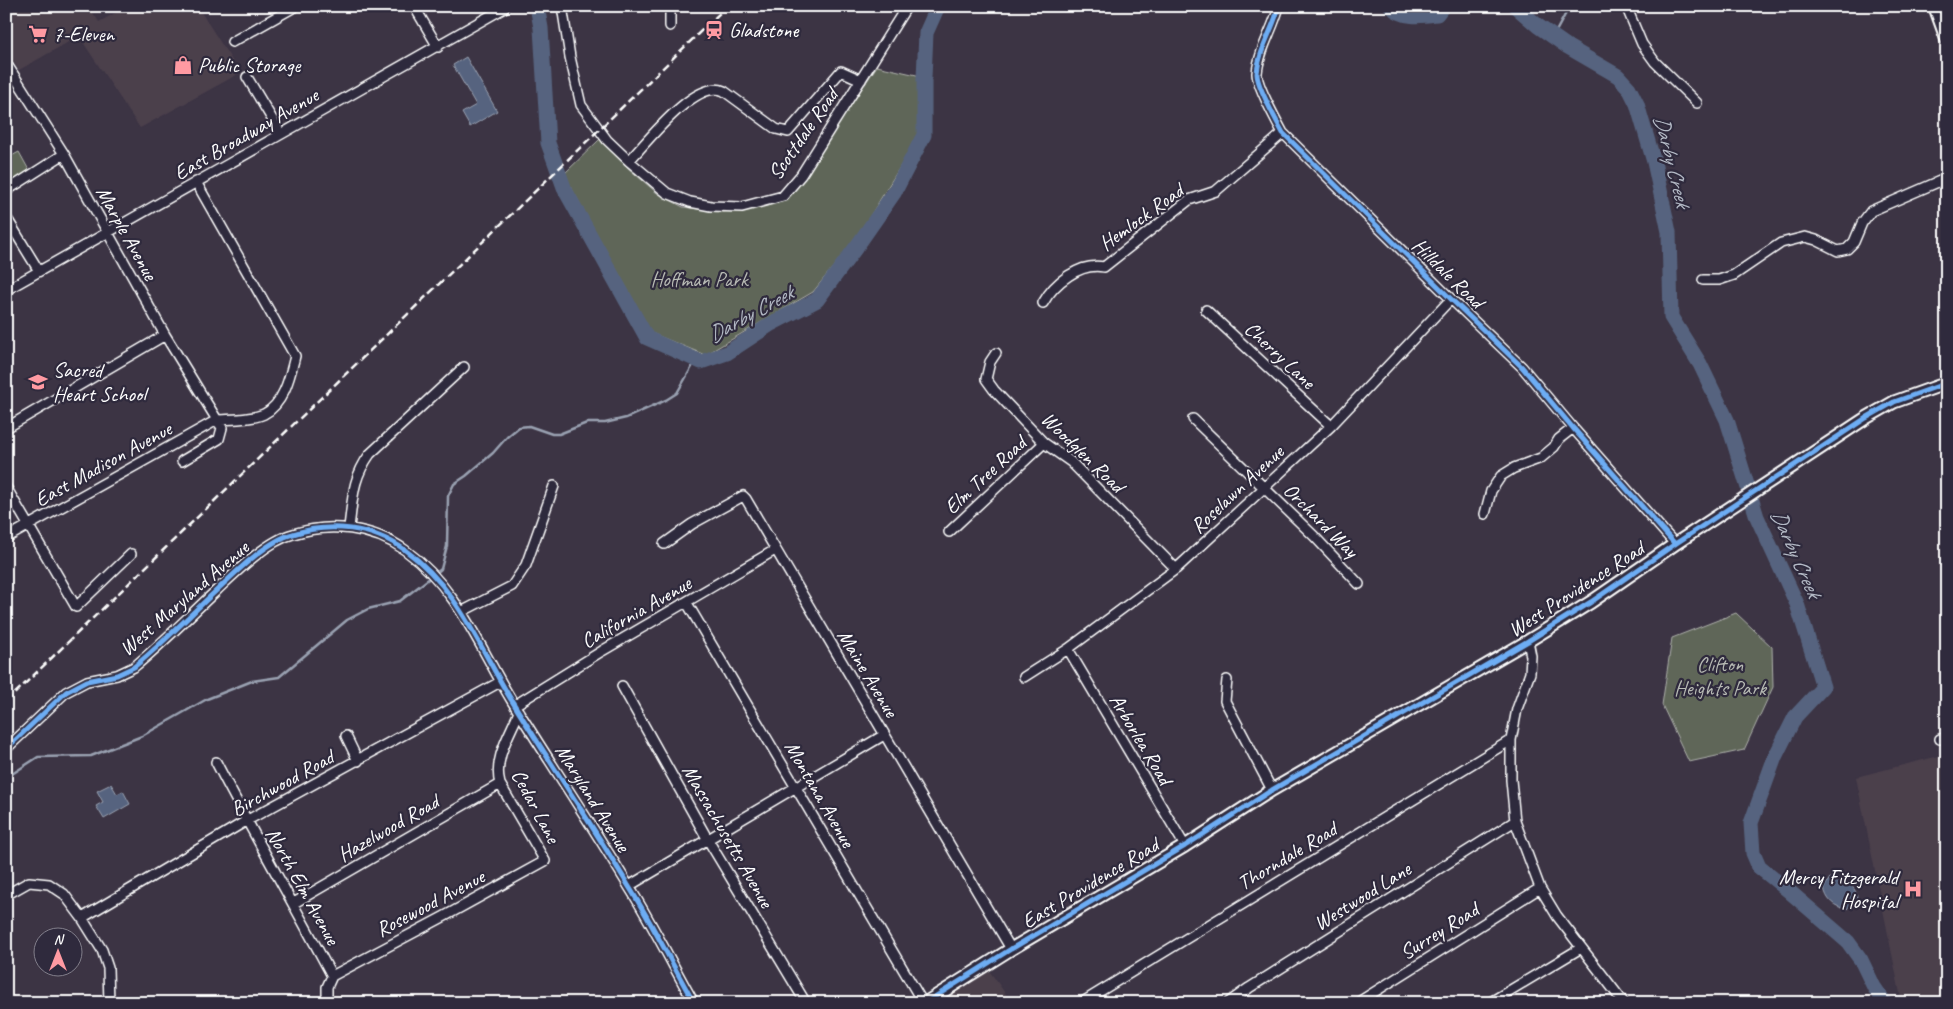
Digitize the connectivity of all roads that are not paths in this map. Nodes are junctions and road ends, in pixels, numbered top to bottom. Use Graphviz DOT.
graph roads {
  1 [pos="296,6"];
  2 [pos="414,6"];
  3 [pos="562,6"];
  4 [pos="670,6"];
  5 [pos="907,6"];
  6 [pos="1280,6"];
  7 [pos="1626,6"];
  8 [pos="504,8"];
  9 [pos="1940,12"];
  10 [pos="670,26"];
  11 [pos="1947,39"];
  12 [pos="232,42"];
  13 [pos="438,46"];
  14 [pos="6,63"];
  15 [pos="247,76"];
  16 [pos="861,80"];
  17 [pos="1697,103"];
  18 [pos="1283,133"];
  19 [pos="280,134"];
  20 [pos="64,154"];
  21 [pos="629,161"];
  22 [pos="1947,178"];
  23 [pos="196,182"];
  24 [pos="6,191"];
  25 [pos="6,217"];
  26 [pos="107,232"];
  27 [pos="39,271"];
  28 [pos="1703,280"];
  29 [pos="6,290"];
  30 [pos="1451,299"];
  31 [pos="1042,303"];
  32 [pos="1206,310"];
  33 [pos="165,335"];
  34 [pos="996,354"];
  35 [pos="464,367"];
  36 [pos="1947,383"];
  37 [pos="1193,419"];
  38 [pos="217,420"];
  39 [pos="1331,426"];
  40 [pos="6,428"];
  41 [pos="1573,428"];
  42 [pos="1044,443"];
  43 [pos="182,461"];
  44 [pos="554,486"];
  45 [pos="6,488"];
  46 [pos="1264,488"];
  47 [pos="1485,514"];
  48 [pos="29,526"];
  49 [pos="349,527"];
  50 [pos="949,532"];
  51 [pos="6,538"];
  52 [pos="664,544"];
  53 [pos="1675,544"];
  54 [pos="775,550"];
  55 [pos="131,554"];
  56 [pos="1176,569"];
  57 [pos="1359,584"];
  58 [pos="687,603"];
  59 [pos="463,611"];
  60 [pos="1528,642"];
  61 [pos="1068,649"];
  62 [pos="1024,677"];
  63 [pos="1227,680"];
  64 [pos="500,682"];
  65 [pos="622,686"];
  66 [pos="517,708"];
  67 [pos="884,735"];
  68 [pos="346,736"];
  69 [pos="1511,740"];
  70 [pos="6,749"];
  71 [pos="358,761"];
  72 [pos="216,762"];
  73 [pos="500,784"];
  74 [pos="797,788"];
  75 [pos="1272,790"];
  76 [pos="246,821"];
  77 [pos="1515,821"];
  78 [pos="708,840"];
  79 [pos="1185,846"];
  80 [pos="545,861"];
  81 [pos="629,886"];
  82 [pos="1540,888"];
  83 [pos="6,894"];
  84 [pos="294,903"];
  85 [pos="82,918"];
  86 [pos="1581,948"];
  87 [pos="1011,949"];
  88 [pos="332,976"];
  89 [pos="108,1003"];
  90 [pos="327,1003"];
  91 [pos="694,1003"];
  92 [pos="806,1003"];
  93 [pos="924,1003"];
  94 [pos="1081,1003"];
  95 [pos="1228,1003"];
  96 [pos="1357,1003"];
  97 [pos="1489,1003"];
  98 [pos="1624,1003"];
  1 -- 12 [label="street"];
  2 -- 13 [label="street"];
  3 -- 21 [label="street, Scottdale Road"];
  4 -- 10 [label="street"];
  5 -- 16 [label="street, Scottdale Road"];
  6 -- 18 [label="street, Hilldale Road"];
  7 -- 17 [label="street"];
  8 -- 13 [label="street, East Broadway Avenue"];
  9 -- 11 [label="main road"];
  13 -- 19 [label="street, East Broadway Avenue"];
  14 -- 20 [label="street, Marple Avenue"];
  15 -- 19 [label="street"];
  16 -- 21 [label="street"];
  16 -- 21 [label="street, Scottdale Road"];
  18 -- 30 [label="street, Hilldale Road"];
  18 -- 31 [label="street, Hemlock Road"];
  19 -- 23 [label="street, East Broadway Avenue"];
  20 -- 24 [label="street"];
  20 -- 26 [label="street, Marple Avenue"];
  22 -- 28 [label="street"];
  23 -- 26 [label="street, East Broadway Avenue"];
  23 -- 38 [label="street"];
  25 -- 27 [label="street"];
  26 -- 27 [label="street, East Broadway Avenue"];
  26 -- 33 [label="street, Marple Avenue"];
  27 -- 29 [label="street, East Broadway Avenue"];
  30 -- 39 [label="street, Roselawn Avenue"];
  30 -- 41 [label="street, Hilldale Road"];
  32 -- 39 [label="street, Cherry Lane"];
  33 -- 38 [label="street, Marple Avenue"];
  33 -- 40 [label="street"];
  34 -- 42 [label="street, Woodglen Road"];
  35 -- 49 [label="street"];
  36 -- 53 [label="street, West Providence Road"];
  37 -- 46 [label="street, Orchard Way"];
  38 -- 43 [label="street"];
  38 -- 48 [label="street, East Madison Avenue"];
  39 -- 46 [label="street, Roselawn Avenue"];
  41 -- 47 [label="street"];
  41 -- 53 [label="street, Hilldale Road"];
  42 -- 50 [label="street, Elm Tree Road"];
  42 -- 56 [label="street, Woodglen Road"];
  44 -- 59 [label="street"];
  45 -- 48 [label="street"];
  46 -- 56 [label="street, Roselawn Avenue"];
  46 -- 57 [label="street, Orchard Way"];
  48 -- 51 [label="street, East Madison Avenue"];
  48 -- 55 [label="street"];
  49 -- 59 [label="street, West Maryland Avenue"];
  49 -- 70 [label="street, West Maryland Avenue"];
  52 -- 54 [label="street, Maine Avenue"];
  53 -- 60 [label="street, West Providence Road"];
  54 -- 58 [label="street, California Avenue"];
  54 -- 67 [label="street, Maine Avenue"];
  56 -- 61 [label="street, Roselawn Avenue"];
  58 -- 66 [label="street, California Avenue"];
  58 -- 74 [label="street, Montana Avenue"];
  59 -- 64 [label="street, Maryland Avenue"];
  60 -- 69 [label="street"];
  60 -- 75 [label="street, West Providence Road"];
  61 -- 62 [label="street, Roselawn Avenue"];
  61 -- 79 [label="street, Arborlea Road"];
  63 -- 75 [label="street"];
  64 -- 66 [label="street, Maryland Avenue"];
  64 -- 71 [label="street, Birchwood Road"];
  65 -- 78 [label="street, Massachusetts Avenue"];
  66 -- 73 [label="street, Cedar Lane"];
  66 -- 81 [label="street, Maryland Avenue"];
  67 -- 74 [label="street"];
  67 -- 87 [label="street, Maine Avenue"];
  68 -- 71 [label="street"];
  69 -- 77 [label="street"];
  69 -- 94 [label="street, Thorndale Road"];
  71 -- 76 [label="street, Birchwood Road"];
  72 -- 76 [label="street, North Elm Avenue"];
  73 -- 80 [label="street, Cedar Lane"];
  73 -- 84 [label="street, Hazelwood Road"];
  74 -- 78 [label="street"];
  74 -- 93 [label="street, Montana Avenue"];
  75 -- 79 [label="street, East Providence Road"];
  76 -- 84 [label="street, North Elm Avenue"];
  76 -- 85 [label="street, Birchwood Road"];
  77 -- 82 [label="street"];
  77 -- 95 [label="street, Westwood Lane"];
  78 -- 81 [label="street"];
  78 -- 92 [label="street, Massachusetts Avenue"];
  79 -- 87 [label="street, East Providence Road"];
  80 -- 88 [label="street, Rosewood Avenue"];
  81 -- 91 [label="street, Maryland Avenue"];
  82 -- 86 [label="street"];
  82 -- 96 [label="street, Surrey Road"];
  83 -- 85 [label="street"];
  84 -- 88 [label="street, North Elm Avenue"];
  85 -- 89 [label="street"];
  86 -- 97 [label="street"];
  86 -- 98 [label="street"];
  87 -- 93 [label="street, East Providence Road"];
  88 -- 90 [label="street, North Elm Avenue"];
}
